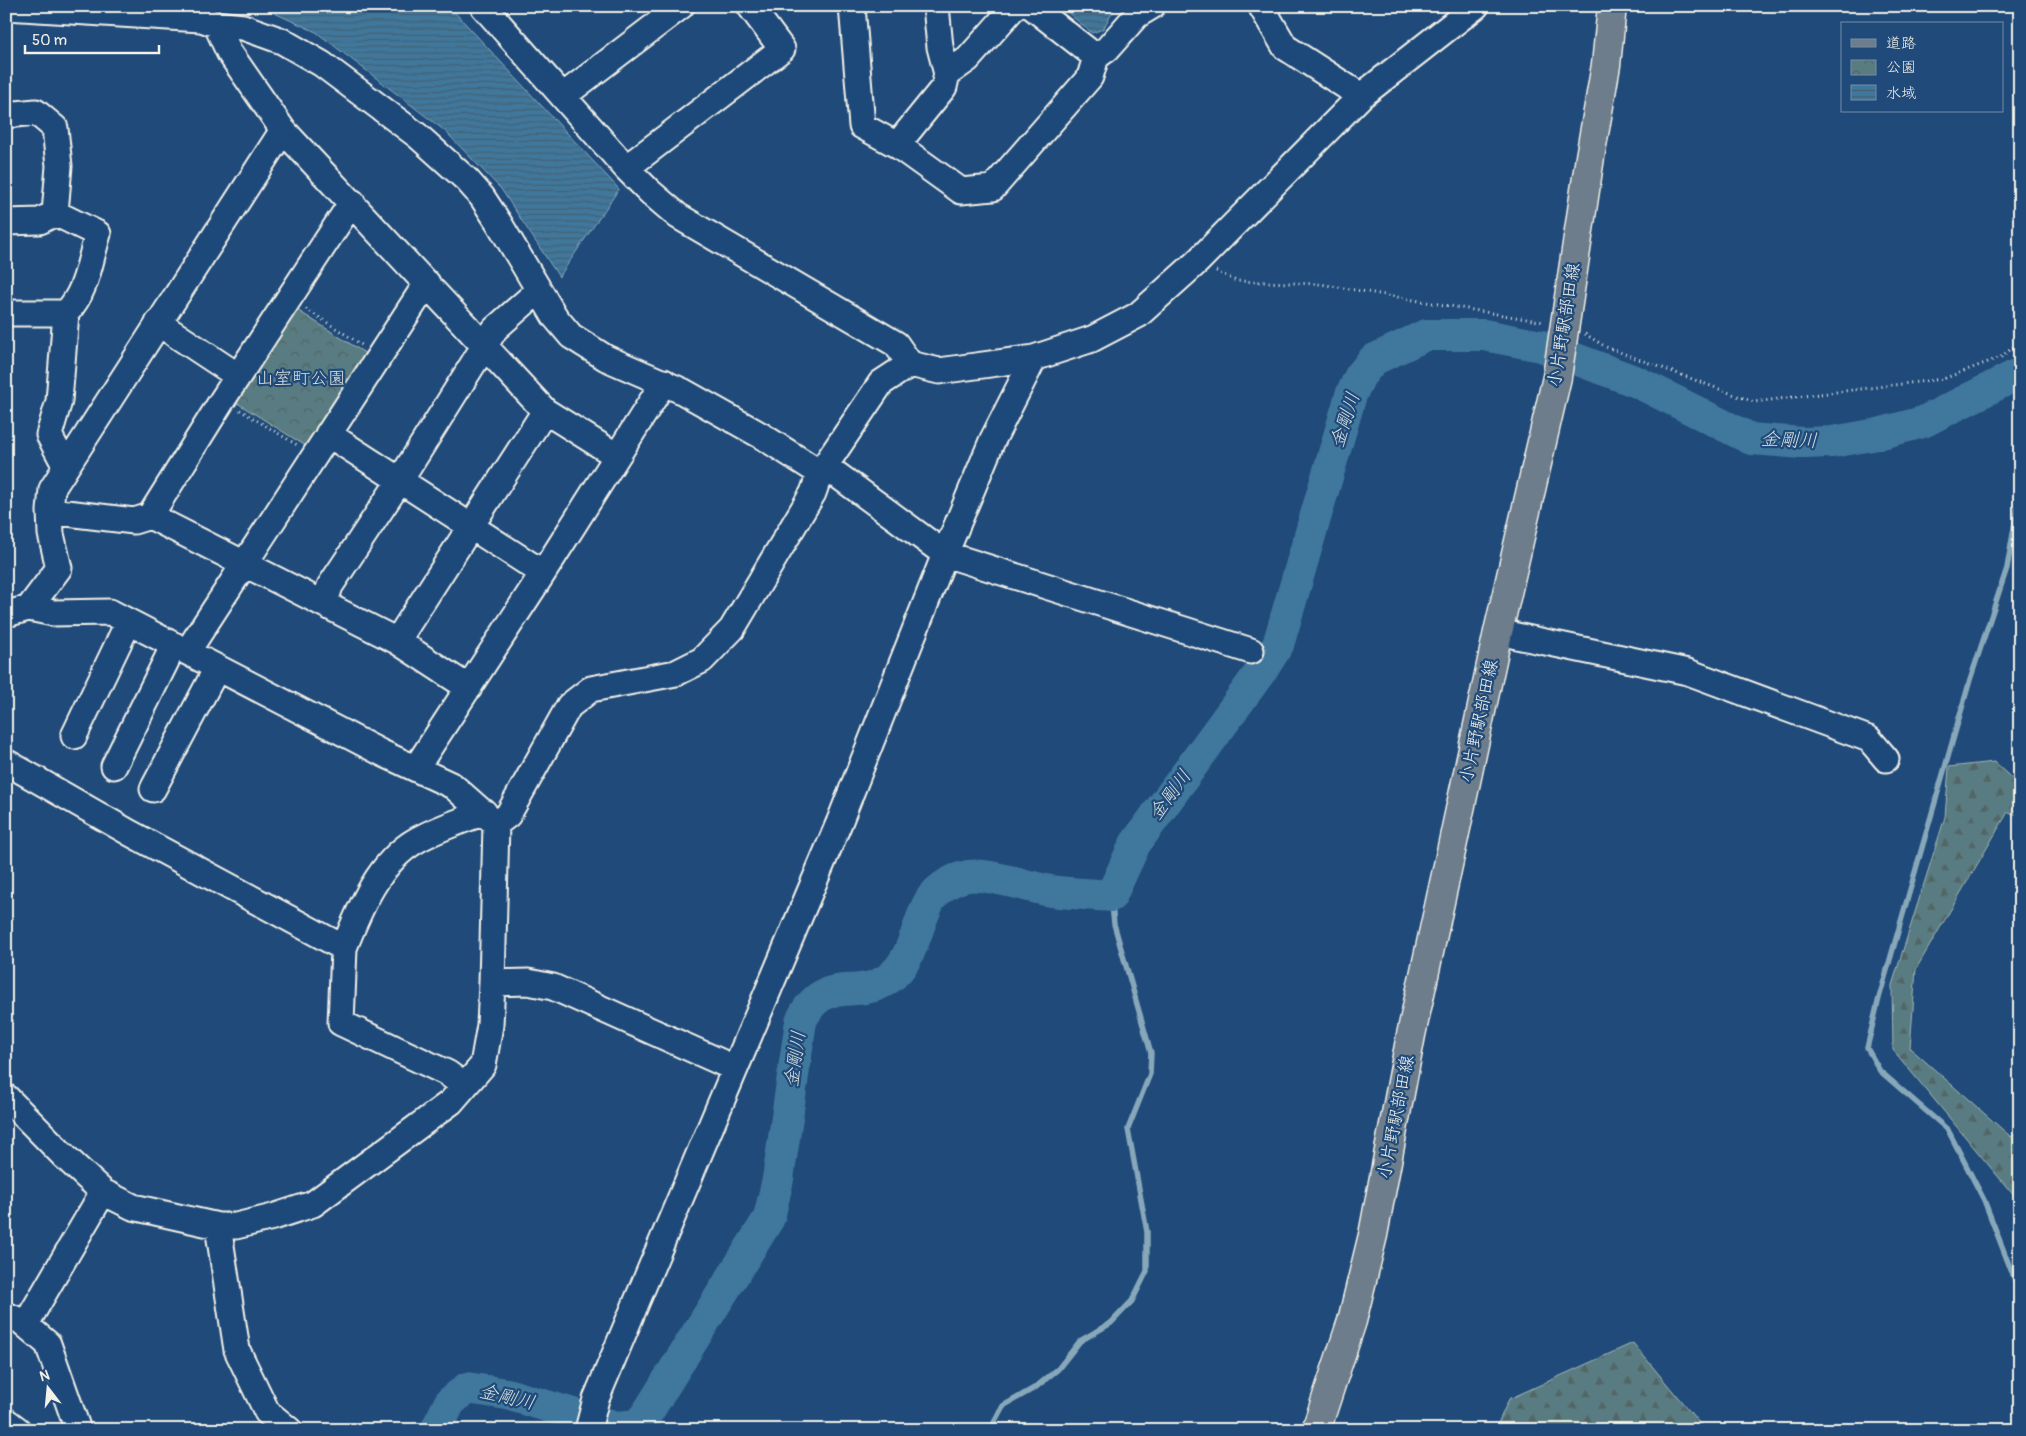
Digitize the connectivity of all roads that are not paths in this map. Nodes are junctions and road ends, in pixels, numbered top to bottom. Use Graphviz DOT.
graph roads {
  1 [pos="681,6"];
  2 [pos="750,6"];
  3 [pos="852,6"];
  4 [pos="936,6"];
  5 [pos="1015,6"];
  6 [pos="1031,6"];
  7 [pos="1152,6"];
  8 [pos="1261,6"];
  9 [pos="1476,6"];
  10 [pos="1612,6"];
  11 [pos="6,7"];
  12 [pos="494,10"];
  13 [pos="206,17"];
  14 [pos="1096,57"];
  15 [pos="947,74"];
  16 [pos="563,96"];
  17 [pos="1361,96"];
  18 [pos="6,115"];
  19 [pos="283,130"];
  20 [pos="897,145"];
  21 [pos="626,168"];
  22 [pos="352,202"];
  23 [pos="55,214"];
  24 [pos="6,222"];
  25 [pos="427,283"];
  26 [pos="538,291"];
  27 [pos="6,313"];
  28 [pos="66,313"];
  29 [pos="158,323"];
  30 [pos="485,346"];
  31 [pos="1034,358"];
  32 [pos="910,364"];
  33 [pos="238,376"];
  34 [pos="664,382"];
  35 [pos="545,411"];
  36 [pos="328,434"];
  37 [pos="617,456"];
  38 [pos="66,467"];
  39 [pos="820,473"];
  40 [pos="400,482"];
  41 [pos="50,511"];
  42 [pos="150,516"];
  43 [pos="469,526"];
  44 [pos="944,554"];
  45 [pos="244,563"];
  46 [pos="543,574"];
  47 [pos="325,602"];
  48 [pos="17,611"];
  49 [pos="128,623"];
  50 [pos="1498,632"];
  51 [pos="397,641"];
  52 [pos="180,649"];
  53 [pos="1251,651"];
  54 [pos="217,668"];
  55 [pos="469,688"];
  56 [pos="74,736"];
  57 [pos="1886,759"];
  58 [pos="6,762"];
  59 [pos="114,766"];
  60 [pos="416,768"];
  61 [pos="153,789"];
  62 [pos="490,818"];
  63 [pos="344,948"];
  64 [pos="492,983"];
  65 [pos="734,1068"];
  66 [pos="465,1086"];
  67 [pos="6,1097"];
  68 [pos="103,1192"];
  69 [pos="218,1226"];
  70 [pos="16,1319"];
  71 [pos="6,1421"];
  72 [pos="590,1423"];
  73 [pos="18,1430"];
  74 [pos="78,1430"];
  75 [pos="289,1430"];
  76 [pos="1316,1430"];
  1 -- 16 [label="street"];
  2 -- 21 [label="street"];
  3 -- 20 [label="street"];
  4 -- 15 [label="street"];
  5 -- 15 [label="street"];
  6 -- 14 [label="street"];
  7 -- 14 [label="street"];
  8 -- 17 [label="street"];
  9 -- 17 [label="street"];
  10 -- 50 [label="main road, 小片野駅部田線"];
  11 -- 13 [label="street"];
  12 -- 16 [label="street"];
  13 -- 19 [label="street"];
  13 -- 26 [label="street"];
  14 -- 20 [label="street"];
  15 -- 20 [label="street"];
  16 -- 21 [label="street"];
  17 -- 31 [label="street"];
  18 -- 23 [label="street"];
  19 -- 22 [label="street"];
  19 -- 29 [label="street"];
  21 -- 32 [label="street"];
  22 -- 25 [label="street"];
  22 -- 33 [label="street"];
  23 -- 24 [label="street"];
  23 -- 28 [label="street"];
  25 -- 30 [label="street"];
  25 -- 36 [label="street"];
  26 -- 30 [label="street"];
  26 -- 34 [label="street"];
  27 -- 28 [label="street"];
  28 -- 38 [label="street"];
  29 -- 33 [label="street"];
  29 -- 38 [label="street"];
  30 -- 35 [label="street"];
  30 -- 40 [label="street"];
  31 -- 32 [label="street"];
  31 -- 44 [label="street"];
  32 -- 39 [label="street"];
  33 -- 42 [label="street"];
  34 -- 37 [label="street"];
  34 -- 39 [label="street"];
  35 -- 37 [label="street"];
  35 -- 43 [label="street"];
  36 -- 40 [label="street"];
  36 -- 45 [label="street"];
  37 -- 46 [label="street"];
  38 -- 41 [label="street"];
  39 -- 44 [label="street"];
  39 -- 62 [label="street"];
  40 -- 43 [label="street"];
  40 -- 47 [label="street"];
  41 -- 42 [label="street"];
  41 -- 48 [label="street"];
  42 -- 45 [label="street"];
  43 -- 46 [label="street"];
  43 -- 51 [label="street"];
  44 -- 53 [label="street"];
  44 -- 65 [label="street"];
  45 -- 47 [label="street"];
  45 -- 52 [label="street"];
  46 -- 55 [label="street"];
  47 -- 51 [label="street"];
  48 -- 49 [label="street"];
  49 -- 52 [label="street"];
  49 -- 56 [label="street"];
  50 -- 57 [label="street"];
  50 -- 76 [label="main road, 小片野駅部田線"];
  51 -- 55 [label="street"];
  52 -- 54 [label="street"];
  52 -- 59 [label="street"];
  54 -- 60 [label="street"];
  54 -- 61 [label="street"];
  55 -- 60 [label="street"];
  58 -- 63 [label="street"];
  60 -- 62 [label="street"];
  62 -- 63 [label="street"];
  62 -- 64 [label="street"];
  63 -- 66 [label="street"];
  64 -- 65 [label="street"];
  64 -- 66 [label="street"];
  65 -- 72 [label="street"];
  66 -- 69 [label="street"];
  67 -- 68 [label="street"];
  68 -- 69 [label="street"];
  68 -- 70 [label="street"];
  69 -- 75 [label="street"];
  70 -- 74 [label="street"];
  71 -- 73 [label="street"];
}
